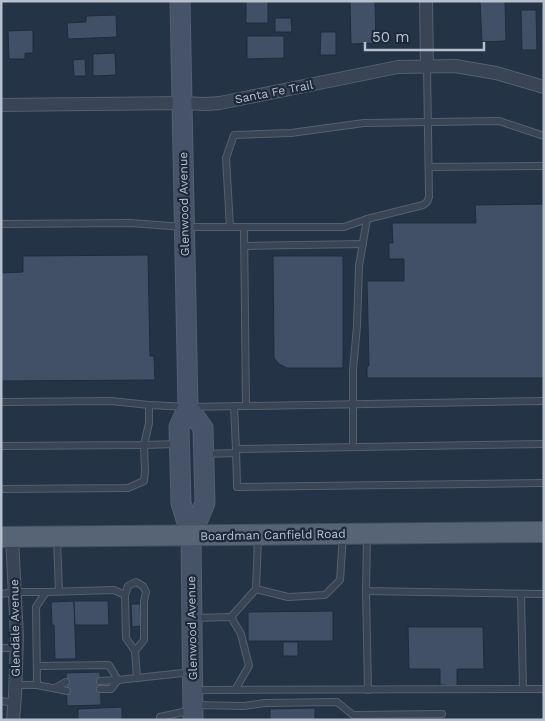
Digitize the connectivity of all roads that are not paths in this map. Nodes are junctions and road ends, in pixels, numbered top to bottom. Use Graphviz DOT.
graph roads {
  1 [pos="180,1"];
  2 [pos="426,1"];
  3 [pos="427,66"];
  4 [pos="544,87"];
  5 [pos="182,103"];
  6 [pos="1,105"];
  7 [pos="428,122"];
  8 [pos="544,136"];
  9 [pos="544,166"];
  10 [pos="428,167"];
  11 [pos="367,218"];
  12 [pos="1,224"];
  13 [pos="184,227"];
  14 [pos="230,227"];
  15 [pos="244,227"];
  16 [pos="362,244"];
  17 [pos="245,246"];
  18 [pos="544,401"];
  19 [pos="1,402"];
  20 [pos="353,404"];
  21 [pos="149,406"];
  22 [pos="234,406"];
  23 [pos="246,406"];
  24 [pos="188,407"];
  25 [pos="180,444"];
  26 [pos="544,444"];
  27 [pos="144,445"];
  28 [pos="1,446"];
  29 [pos="353,447"];
  30 [pos="236,451"];
  31 [pos="204,454"];
  32 [pos="544,483"];
  33 [pos="1,489"];
  34 [pos="544,532"];
  35 [pos="343,534"];
  36 [pos="366,534"];
  37 [pos="258,535"];
  38 [pos="57,536"];
  39 [pos="191,536"];
  40 [pos="7,537"];
  41 [pos="256,589"];
  42 [pos="59,591"];
  43 [pos="366,591"];
  44 [pos="15,592"];
  45 [pos="46,592"];
  46 [pos="1,594"];
  47 [pos="125,594"];
  48 [pos="521,594"];
  49 [pos="544,594"];
  50 [pos="231,617"];
  51 [pos="192,618"];
  52 [pos="1,648"];
  53 [pos="16,648"];
  54 [pos="135,651"];
  55 [pos="37,666"];
  56 [pos="137,678"];
  57 [pos="118,680"];
  58 [pos="100,681"];
  59 [pos="66,682"];
  60 [pos="15,685"];
  61 [pos="37,685"];
  62 [pos="55,688"];
  63 [pos="544,689"];
  64 [pos="67,690"];
  65 [pos="100,690"];
  66 [pos="235,690"];
  67 [pos="368,690"];
  68 [pos="522,690"];
  69 [pos="193,699"];
  70 [pos="1,701"];
  71 [pos="14,703"];
  72 [pos="442,714"];
  73 [pos="13,720"];
  74 [pos="160,720"];
  1 -- 5 [label="street, Glenwood Avenue"];
  2 -- 3 [label="street"];
  3 -- 4 [label="street, Santa Fe Trail"];
  3 -- 5 [label="street, Santa Fe Trail"];
  3 -- 7 [label="lane"];
  5 -- 6 [label="street, Santa Fe Trail"];
  5 -- 13 [label="street, Glenwood Avenue"];
  7 -- 8 [label="lane"];
  7 -- 10 [label="lane"];
  7 -- 14 [label="lane"];
  9 -- 10 [label="lane"];
  10 -- 11 [label="lane"];
  11 -- 15 [label="lane"];
  11 -- 16 [label="lane"];
  12 -- 13 [label="lane"];
  13 -- 14 [label="lane"];
  13 -- 24 [label="street, Glenwood Avenue"];
  14 -- 15 [label="lane"];
  15 -- 17 [label="lane"];
  16 -- 17 [label="lane"];
  16 -- 20 [label="lane"];
  17 -- 23 [label="lane"];
  18 -- 20 [label="lane"];
  19 -- 21 [label="lane"];
  20 -- 23 [label="lane"];
  20 -- 29 [label="lane"];
  21 -- 24 [label="lane"];
  21 -- 27 [label="lane"];
  22 -- 23 [label="lane"];
  22 -- 24 [label="lane"];
  22 -- 30 [label="lane"];
  24 -- 25 [label="street, Glenwood Avenue"];
  24 -- 31 [label="street, Glenwood Avenue"];
  25 -- 27 [label="lane"];
  25 -- 39 [label="street, Glenwood Avenue"];
  26 -- 29 [label="lane"];
  27 -- 28 [label="lane"];
  27 -- 33 [label="lane"];
  29 -- 30 [label="lane"];
  30 -- 31 [label="lane"];
  30 -- 32 [label="lane"];
  31 -- 39 [label="street, Glenwood Avenue"];
  34 -- 36 [label="main road, Boardman Canfield Road"];
  35 -- 36 [label="main road, Boardman Canfield Road"];
  35 -- 37 [label="main road, Boardman Canfield Road"];
  35 -- 41 [label="lane"];
  36 -- 43 [label="lane"];
  37 -- 39 [label="main road, Boardman Canfield Road"];
  37 -- 41 [label="lane"];
  38 -- 39 [label="main road, Boardman Canfield Road"];
  38 -- 40 [label="main road, Boardman Canfield Road"];
  38 -- 42 [label="lane"];
  39 -- 51 [label="street, Glenwood Avenue"];
  40 -- 44 [label="street, Glendale Avenue"];
  41 -- 50 [label="lane"];
  42 -- 45 [label="lane"];
  42 -- 47 [label="lane"];
  43 -- 48 [label="lane"];
  43 -- 67 [label="lane"];
  44 -- 45 [label="lane"];
  44 -- 46 [label="lane"];
  44 -- 53 [label="street, Glendale Avenue"];
  45 -- 55 [label="lane"];
  47 -- 54 [label="lane"];
  47 -- 54 [label="lane"];
  48 -- 49 [label="lane"];
  48 -- 68 [label="lane"];
  50 -- 51 [label="lane"];
  50 -- 66 [label="lane"];
  51 -- 69 [label="street, Glenwood Avenue"];
  52 -- 53 [label="lane"];
  53 -- 60 [label="street, Glendale Avenue"];
  54 -- 56 [label="lane"];
  55 -- 57 [label="lane"];
  55 -- 61 [label="lane"];
  56 -- 57 [label="lane"];
  56 -- 69 [label="lane"];
  57 -- 58 [label="lane"];
  57 -- 65 [label="lane"];
  59 -- 62 [label="lane"];
  60 -- 61 [label="lane"];
  60 -- 71 [label="street, Glendale Avenue"];
  61 -- 62 [label="lane"];
  62 -- 64 [label="lane"];
  63 -- 68 [label="lane"];
  66 -- 67 [label="lane"];
  66 -- 69 [label="lane"];
  67 -- 68 [label="lane"];
  69 -- 72 [label="lane"];
  69 -- 74 [label="lane"];
  70 -- 71 [label="lane"];
  71 -- 73 [label="street, Glendale Avenue"];
}
